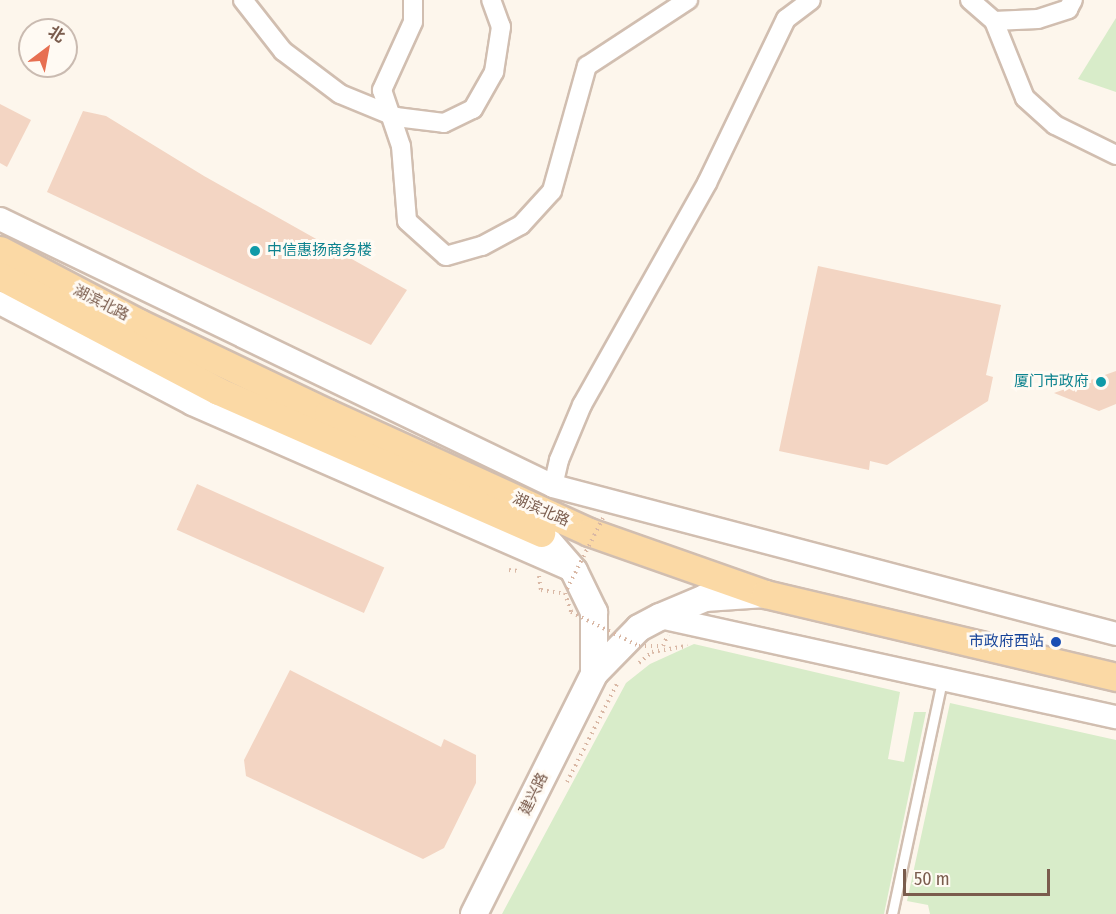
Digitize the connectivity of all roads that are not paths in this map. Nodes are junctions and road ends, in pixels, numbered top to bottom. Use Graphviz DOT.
graph roads {
  1 [pos="243,0"];
  2 [pos="413,0"];
  3 [pos="491,0"];
  4 [pos="688,0"];
  5 [pos="811,0"];
  6 [pos="970,0"];
  7 [pos="1073,0"];
  8 [pos="994,21"];
  9 [pos="390,114"];
  10 [pos="1116,155"];
  11 [pos="0,219"];
  12 [pos="0,250"];
  13 [pos="0,276"];
  14 [pos="0,303"];
  15 [pos="553,486"];
  16 [pos="541,533"];
  17 [pos="569,582"];
  18 [pos="765,594"];
  19 [pos="664,626"];
  20 [pos="1116,634"];
  21 [pos="594,674"];
  22 [pos="1116,677"];
  23 [pos="942,680"];
  24 [pos="1116,717"];
  25 [pos="474,914"];
  26 [pos="892,914"];
  1 -- 9 [label="street"];
  2 -- 9 [label="street"];
  3 -- 9 [label="street"];
  4 -- 9 [label="street"];
  5 -- 15 [label="street"];
  6 -- 8 [label="street"];
  7 -- 8 [label="street"];
  8 -- 10 [label="street"];
  11 -- 15 [label="street"];
  12 -- 18 [label="main road, 湖滨北路"];
  13 -- 16 [label="main road, 湖滨北路"];
  14 -- 17 [label="street"];
  15 -- 20 [label="street"];
  16 -- 17 [label="main road, 建兴路"];
  17 -- 21 [label="main road, 建兴路"];
  18 -- 19 [label="main road, 建兴路"];
  18 -- 22 [label="main road, 湖滨北路"];
  19 -- 21 [label="main road, 建兴路"];
  19 -- 23 [label="street"];
  21 -- 25 [label="main road, 建兴路"];
  23 -- 24 [label="street"];
  23 -- 26 [label="lane"];
}
